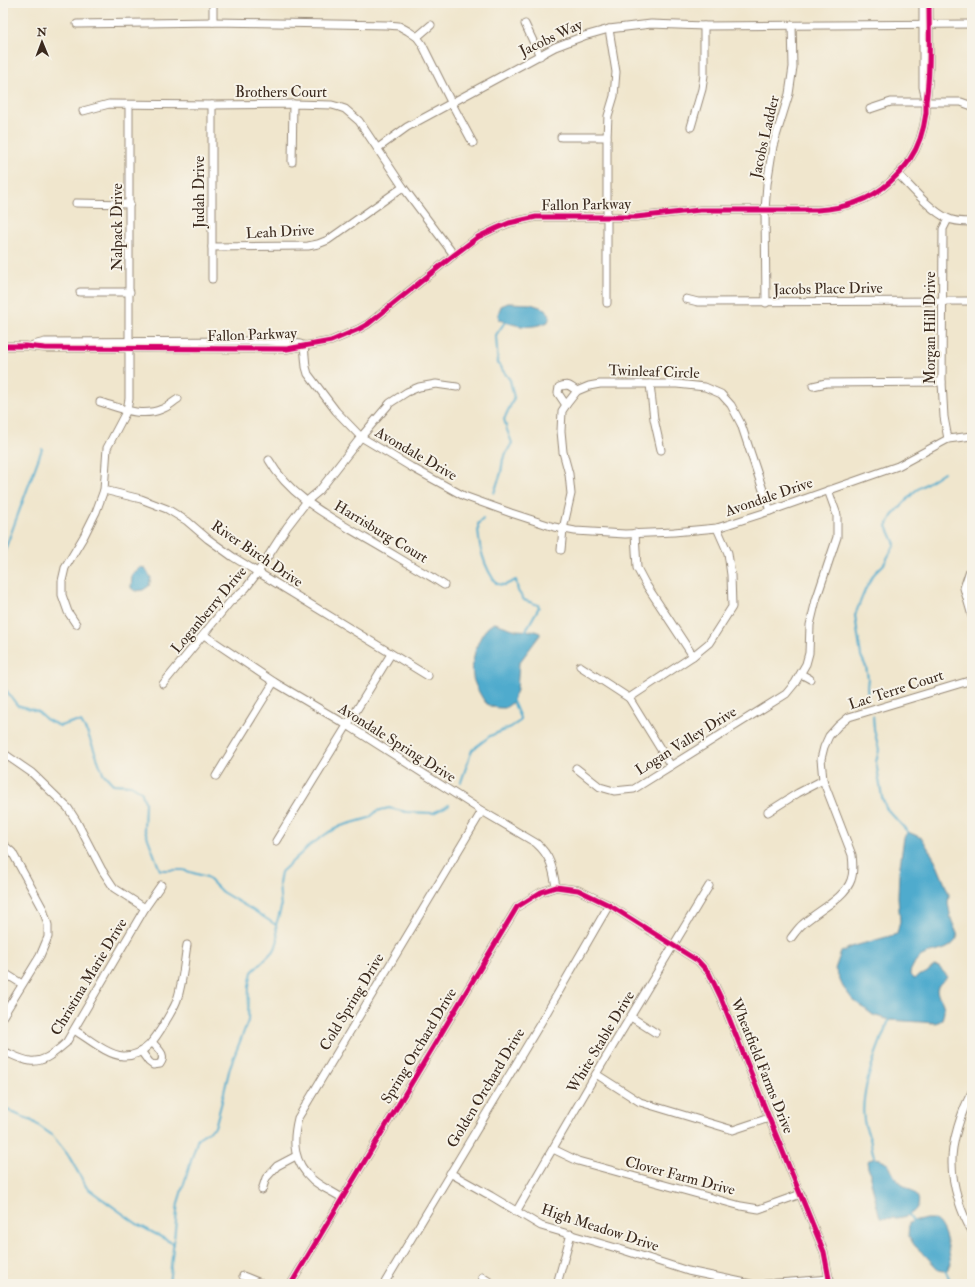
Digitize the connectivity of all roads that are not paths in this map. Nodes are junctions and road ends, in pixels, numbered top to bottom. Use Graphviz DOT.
graph roads {
  1 [pos="213,3"];
  2 [pos="923,3"];
  3 [pos="929,3"];
  4 [pos="213,22"];
  5 [pos="77,24"];
  6 [pos="525,24"];
  7 [pos="926,24"];
  8 [pos="972,24"];
  9 [pos="431,25"];
  10 [pos="792,25"];
  11 [pos="704,26"];
  12 [pos="609,29"];
  13 [pos="417,37"];
  14 [pos="540,56"];
  15 [pos="926,102"];
  16 [pos="292,104"];
  17 [pos="452,104"];
  18 [pos="129,105"];
  19 [pos="212,105"];
  20 [pos="972,106"];
  21 [pos="870,109"];
  22 [pos="84,111"];
  23 [pos="691,127"];
  24 [pos="561,137"];
  25 [pos="606,137"];
  26 [pos="473,143"];
  27 [pos="378,148"];
  28 [pos="292,162"];
  29 [pos="898,174"];
  30 [pos="404,187"];
  31 [pos="76,203"];
  32 [pos="130,204"];
  33 [pos="765,210"];
  34 [pos="607,217"];
  35 [pos="948,219"];
  36 [pos="972,222"];
  37 [pos="212,247"];
  38 [pos="454,255"];
  39 [pos="212,279"];
  40 [pos="80,292"];
  41 [pos="130,292"];
  42 [pos="686,299"];
  43 [pos="943,301"];
  44 [pos="972,301"];
  45 [pos="606,303"];
  46 [pos="766,303"];
  47 [pos="130,345"];
  48 [pos="304,345"];
  49 [pos="3,346"];
  50 [pos="942,382"];
  51 [pos="650,384"];
  52 [pos="813,386"];
  53 [pos="456,387"];
  54 [pos="577,391"];
  55 [pos="178,399"];
  56 [pos="100,402"];
  57 [pos="566,405"];
  58 [pos="127,410"];
  59 [pos="972,436"];
  60 [pos="361,437"];
  61 [pos="948,439"];
  62 [pos="661,450"];
  63 [pos="269,460"];
  64 [pos="104,490"];
  65 [pos="828,490"];
  66 [pos="307,501"];
  67 [pos="770,511"];
  68 [pos="717,528"];
  69 [pos="564,529"];
  70 [pos="635,533"];
  71 [pos="561,550"];
  72 [pos="970,570"];
  73 [pos="258,572"];
  74 [pos="444,585"];
  75 [pos="972,616"];
  76 [pos="76,624"];
  77 [pos="204,635"];
  78 [pos="391,654"];
  79 [pos="693,656"];
  80 [pos="580,666"];
  81 [pos="801,674"];
  82 [pos="428,676"];
  83 [pos="810,680"];
  84 [pos="972,680"];
  85 [pos="274,682"];
  86 [pos="163,684"];
  87 [pos="629,698"];
  88 [pos="346,725"];
  89 [pos="3,753"];
  90 [pos="671,766"];
  91 [pos="576,768"];
  92 [pos="216,776"];
  93 [pos="822,780"];
  94 [pos="482,811"];
  95 [pos="768,812"];
  96 [pos="276,841"];
  97 [pos="3,844"];
  98 [pos="161,886"];
  99 [pos="709,886"];
  100 [pos="556,887"];
  101 [pos="609,905"];
  102 [pos="145,908"];
  103 [pos="791,938"];
  104 [pos="187,945"];
  105 [pos="674,945"];
  106 [pos="3,972"];
  107 [pos="22,984"];
  108 [pos="3,1016"];
  109 [pos="631,1017"];
  110 [pos="74,1030"];
  111 [pos="656,1034"];
  112 [pos="152,1042"];
  113 [pos="3,1051"];
  114 [pos="141,1051"];
  115 [pos="596,1074"];
  116 [pos="972,1092"];
  117 [pos="769,1118"];
  118 [pos="553,1149"];
  119 [pos="296,1156"];
  120 [pos="450,1173"];
  121 [pos="262,1190"];
  122 [pos="801,1194"];
  123 [pos="342,1198"];
  124 [pos="516,1212"];
  125 [pos="972,1231"];
  126 [pos="571,1234"];
  127 [pos="243,1276"];
  128 [pos="482,1277"];
  129 [pos="830,1282"];
  130 [pos="264,1284"];
  131 [pos="291,1284"];
  132 [pos="384,1284"];
  133 [pos="493,1284"];
  134 [pos="557,1284"];
  135 [pos="751,1284"];
  136 [pos="765,1284"];
  1 -- 4 [label="street"];
  2 -- 7 [label="street, Fallon Parkway"];
  3 -- 7 [label="street, Fallon Parkway"];
  4 -- 5 [label="street"];
  4 -- 13 [label="street"];
  6 -- 14 [label="street"];
  7 -- 8 [label="street, Jacobs Way"];
  7 -- 10 [label="street, Jacobs Way"];
  7 -- 15 [label="street, Fallon Parkway"];
  9 -- 13 [label="street"];
  10 -- 11 [label="street, Jacobs Way"];
  10 -- 33 [label="street, Jacobs Ladder"];
  11 -- 12 [label="street, Jacobs Way"];
  11 -- 23 [label="street"];
  12 -- 14 [label="street, Jacobs Way"];
  12 -- 25 [label="street"];
  13 -- 17 [label="street"];
  14 -- 17 [label="street, Jacobs Way"];
  15 -- 20 [label="street"];
  15 -- 21 [label="street"];
  15 -- 29 [label="street, Fallon Parkway"];
  16 -- 19 [label="street, Brothers Court"];
  16 -- 27 [label="street, Brothers Court"];
  16 -- 28 [label="street"];
  17 -- 26 [label="street"];
  17 -- 27 [label="street, Jacobs Way"];
  18 -- 19 [label="street, Brothers Court"];
  18 -- 22 [label="street, Brothers Court"];
  18 -- 32 [label="street, Nalpack Drive"];
  19 -- 37 [label="street, Judah Drive"];
  24 -- 25 [label="street"];
  25 -- 34 [label="street"];
  27 -- 30 [label="street, Brothers Court"];
  29 -- 33 [label="street, Fallon Parkway"];
  29 -- 35 [label="street"];
  30 -- 37 [label="street, Leah Drive"];
  30 -- 38 [label="street, Brothers Court"];
  31 -- 32 [label="street"];
  32 -- 41 [label="street, Nalpack Drive"];
  33 -- 34 [label="street, Fallon Parkway"];
  33 -- 46 [label="street, Jacobs Ladder"];
  34 -- 38 [label="street, Fallon Parkway"];
  34 -- 45 [label="street"];
  35 -- 36 [label="street"];
  35 -- 43 [label="street, Morgan Hill Drive"];
  37 -- 39 [label="street, Judah Drive"];
  38 -- 48 [label="street, Fallon Parkway"];
  40 -- 41 [label="street"];
  41 -- 47 [label="street, Nalpack Drive"];
  42 -- 46 [label="street, Jacobs Place Drive"];
  43 -- 44 [label="street, Jacobs Place Drive"];
  43 -- 46 [label="street, Jacobs Place Drive"];
  43 -- 50 [label="street, Morgan Hill Drive"];
  47 -- 48 [label="street, Fallon Parkway"];
  47 -- 49 [label="street, Fallon Parkway"];
  47 -- 58 [label="street, Nalpack Drive"];
  48 -- 60 [label="street, Avondale Drive"];
  50 -- 52 [label="street"];
  50 -- 61 [label="street, Morgan Hill Drive"];
  51 -- 54 [label="street, Twinleaf Circle"];
  51 -- 62 [label="street"];
  51 -- 67 [label="street, Twinleaf Circle"];
  53 -- 60 [label="street, Loganberry Drive"];
  54 -- 57 [label="street"];
  54 -- 57 [label="street"];
  55 -- 58 [label="street"];
  56 -- 58 [label="street"];
  57 -- 69 [label="street"];
  58 -- 64 [label="street"];
  59 -- 61 [label="street, Avondale Drive"];
  60 -- 66 [label="street, Loganberry Drive"];
  60 -- 69 [label="street, Avondale Drive"];
  61 -- 65 [label="street, Avondale Drive"];
  63 -- 66 [label="street, Harrisburg Court"];
  64 -- 73 [label="street, River Birch Drive"];
  64 -- 76 [label="street"];
  65 -- 67 [label="street, Avondale Drive"];
  65 -- 81 [label="street, Logan Valley Drive"];
  66 -- 73 [label="street, Loganberry Drive"];
  66 -- 74 [label="street, Harrisburg Court"];
  67 -- 68 [label="street, Avondale Drive"];
  68 -- 70 [label="street, Avondale Drive"];
  68 -- 79 [label="street"];
  69 -- 70 [label="street, Avondale Drive"];
  69 -- 71 [label="street"];
  70 -- 79 [label="street"];
  72 -- 75 [label="street"];
  73 -- 77 [label="street, Loganberry Drive"];
  73 -- 78 [label="street, River Birch Drive"];
  77 -- 85 [label="street, Avondale Spring Drive"];
  77 -- 86 [label="street, Loganberry Drive"];
  78 -- 82 [label="street, River Birch Drive"];
  78 -- 88 [label="street"];
  79 -- 87 [label="street"];
  80 -- 87 [label="street"];
  81 -- 83 [label="street"];
  81 -- 90 [label="street, Logan Valley Drive"];
  84 -- 93 [label="street, Lac Terre Court"];
  85 -- 88 [label="street, Avondale Spring Drive"];
  85 -- 92 [label="street"];
  87 -- 90 [label="street"];
  88 -- 94 [label="street, Avondale Spring Drive"];
  88 -- 96 [label="street"];
  89 -- 102 [label="street"];
  90 -- 91 [label="street, Logan Valley Drive"];
  93 -- 95 [label="street"];
  93 -- 103 [label="street, Lac Terre Court"];
  94 -- 100 [label="street, Avondale Spring Drive"];
  94 -- 119 [label="street, Cold Spring Drive"];
  97 -- 107 [label="street"];
  98 -- 102 [label="street, Christina Marie Drive"];
  99 -- 105 [label="street, White Stable Drive"];
  100 -- 101 [label="street, Spring Orchard Drive"];
  100 -- 123 [label="street, Spring Orchard Drive"];
  101 -- 105 [label="street, Wheatfield Farms Drive"];
  101 -- 120 [label="street, Golden Orchard Drive"];
  102 -- 110 [label="street, Christina Marie Drive"];
  104 -- 112 [label="street"];
  105 -- 109 [label="street, White Stable Drive"];
  105 -- 117 [label="street, Wheatfield Farms Drive"];
  106 -- 107 [label="street"];
  107 -- 108 [label="street"];
  109 -- 111 [label="street"];
  109 -- 115 [label="street, White Stable Drive"];
  110 -- 113 [label="street, Christina Marie Drive"];
  110 -- 114 [label="street"];
  112 -- 114 [label="street"];
  112 -- 114 [label="street"];
  115 -- 117 [label="street"];
  115 -- 118 [label="street, White Stable Drive"];
  116 -- 125 [label="street"];
  117 -- 122 [label="street, Wheatfield Farms Drive"];
  118 -- 122 [label="street, Clover Farm Drive"];
  118 -- 124 [label="street, White Stable Drive"];
  119 -- 121 [label="street"];
  119 -- 123 [label="street, Cold Spring Drive"];
  120 -- 124 [label="street, High Meadow Drive"];
  120 -- 132 [label="street, Golden Orchard Drive"];
  122 -- 129 [label="street, Wheatfield Farms Drive"];
  123 -- 131 [label="street, Spring Orchard Drive"];
  124 -- 126 [label="street, High Meadow Drive"];
  126 -- 134 [label="street"];
  126 -- 135 [label="street, High Meadow Drive"];
  127 -- 130 [label="street"];
  128 -- 133 [label="street"];
  129 -- 136 [label="street"];
}
